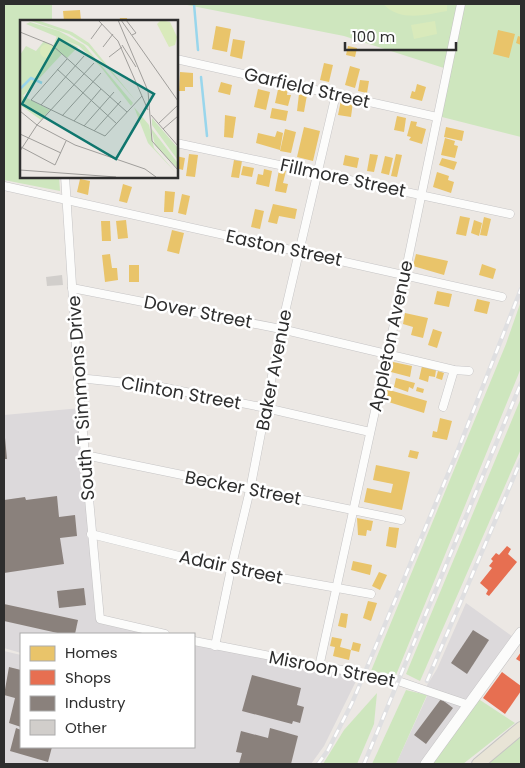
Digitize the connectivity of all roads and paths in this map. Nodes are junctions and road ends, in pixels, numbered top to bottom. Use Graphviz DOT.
graph roads {
  1 [pos="461,4"];
  2 [pos="178,59"];
  3 [pos="336,94"];
  4 [pos="437,117"];
  5 [pos="178,142"];
  6 [pos="318,172"];
  7 [pos="65,178"];
  8 [pos="4,186"];
  9 [pos="422,195"];
  10 [pos="66,200"];
  11 [pos="510,214"];
  12 [pos="299,251"];
  13 [pos="405,274"];
  14 [pos="72,288"];
  15 [pos="502,298"];
  16 [pos="281,329"];
  17 [pos="386,352"];
  18 [pos="454,370"];
  19 [pos="469,371"];
  20 [pos="78,378"];
  21 [pos="443,407"];
  22 [pos="266,408"];
  23 [pos="370,432"];
  24 [pos="85,455"];
  25 [pos="250,490"];
  26 [pos="354,510"];
  27 [pos="402,520"];
  28 [pos="91,534"];
  29 [pos="230,569"];
  30 [pos="336,588"];
  31 [pos="372,594"];
  32 [pos="161,633"];
  33 [pos="521,633"];
  34 [pos="195,641"];
  35 [pos="215,646"];
  36 [pos="319,667"];
  37 [pos="469,705"];
  38 [pos="521,728"];
  39 [pos="426,764"];
  40 [pos="478,764"];
  1 -- 4 [label="street, Appleton Avenue"];
  2 -- 3 [label="street, Garfield Street"];
  3 -- 4 [label="street, Garfield Street"];
  3 -- 6 [label="street, Baker Avenue"];
  4 -- 9 [label="street, Appleton Avenue"];
  5 -- 6 [label="street, Fillmore Street"];
  6 -- 9 [label="street, Fillmore Street"];
  6 -- 12 [label="street, Baker Avenue"];
  7 -- 10 [label="street, South T Simmons Drive"];
  8 -- 10 [label="street, Easton Street"];
  9 -- 11 [label="street, Fillmore Street"];
  9 -- 13 [label="street, Appleton Avenue"];
  10 -- 12 [label="street, Easton Street"];
  10 -- 14 [label="street, South T Simmons Drive"];
  12 -- 13 [label="street, Easton Street"];
  12 -- 16 [label="street, Baker Avenue"];
  13 -- 15 [label="street, Easton Street"];
  13 -- 17 [label="street, Appleton Avenue"];
  14 -- 16 [label="street, Dover Street"];
  14 -- 20 [label="street, South T Simmons Drive"];
  16 -- 17 [label="street, Dover Street"];
  16 -- 22 [label="street, Baker Avenue"];
  17 -- 18 [label="street, Dover Street"];
  17 -- 23 [label="street, Appleton Avenue"];
  18 -- 19 [label="street, Dover Street"];
  18 -- 21 [label="street"];
  20 -- 22 [label="street, Clinton Street"];
  20 -- 24 [label="street, South T Simmons Drive"];
  22 -- 23 [label="street, Clinton Street"];
  22 -- 25 [label="street, Baker Avenue"];
  23 -- 26 [label="street, Appleton Avenue"];
  24 -- 25 [label="street, Becker Street"];
  24 -- 28 [label="street, South T Simmons Drive"];
  25 -- 26 [label="street, Becker Street"];
  25 -- 29 [label="street, Baker Avenue"];
  26 -- 27 [label="street, Becker Street"];
  26 -- 30 [label="street, Appleton Avenue"];
  28 -- 29 [label="street, Adair Street"];
  28 -- 32 [label="street, South T Simmons Drive"];
  29 -- 30 [label="street, Adair Street"];
  29 -- 35 [label="street, Baker Avenue"];
  30 -- 31 [label="street, Adair Street"];
  30 -- 36 [label="street, Appleton Avenue"];
  33 -- 37 [label="street"];
  34 -- 35 [label="street, Misroon Street"];
  35 -- 36 [label="street, Misroon Street"];
  36 -- 37 [label="street, Misroon Street"];
  37 -- 39 [label="street"];
  38 -- 40 [label="main road"];
}
